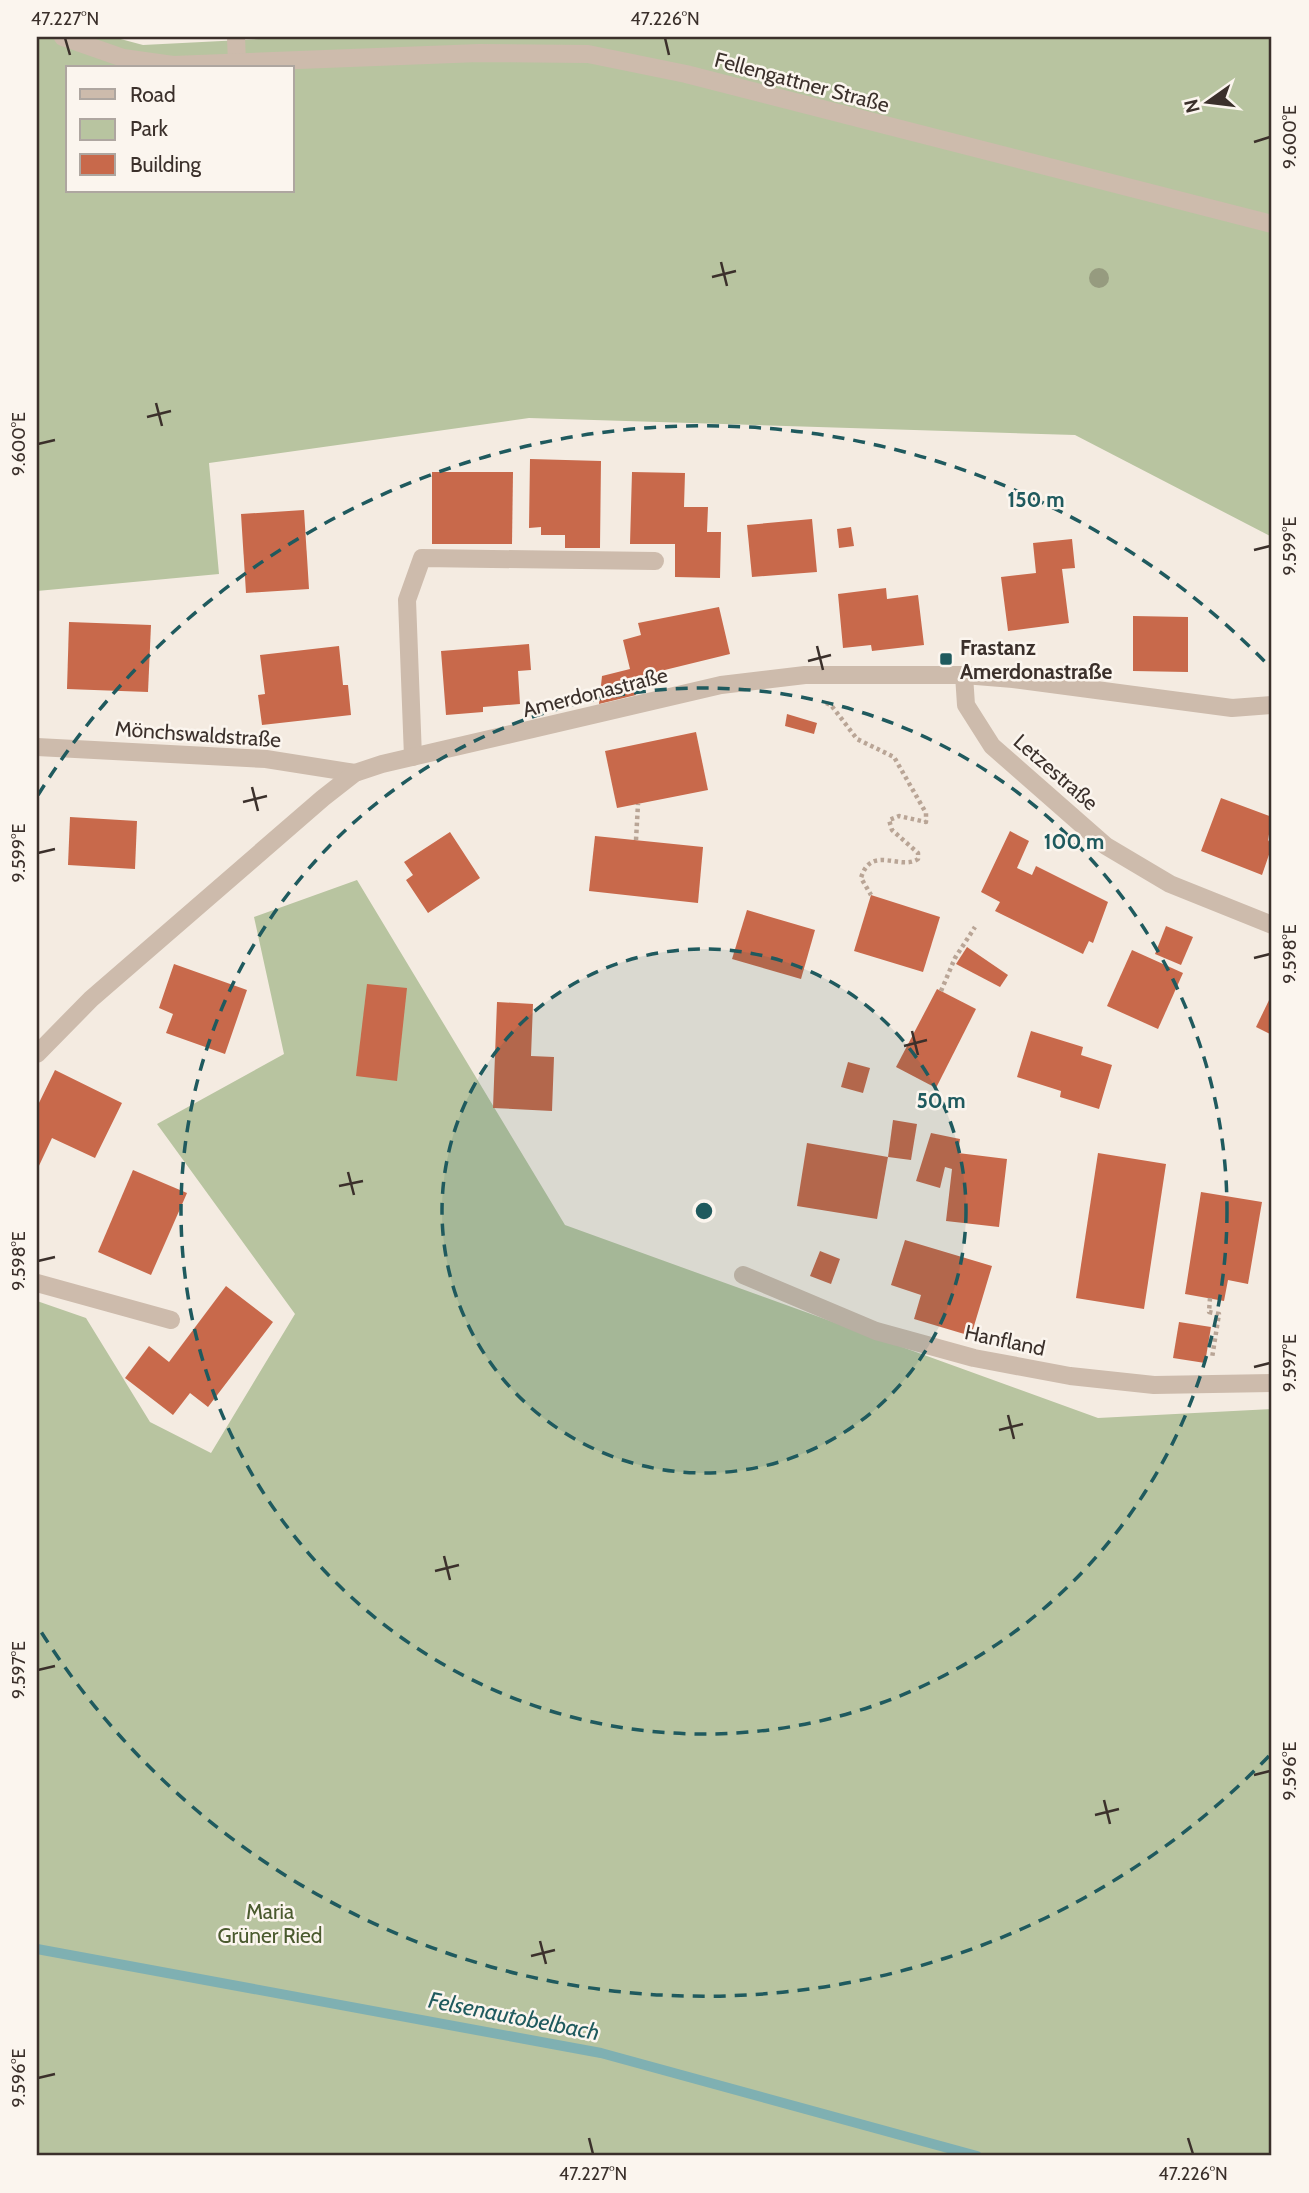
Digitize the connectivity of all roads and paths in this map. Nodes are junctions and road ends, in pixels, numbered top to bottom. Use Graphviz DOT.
graph roads {
  1 [pos="236,37"];
  2 [pos="67,38"];
  3 [pos="237,62"];
  4 [pos="1272,224"];
  5 [pos="655,561"];
  6 [pos="964,675"];
  7 [pos="822,702"];
  8 [pos="1272,705"];
  9 [pos="37,747"];
  10 [pos="412,757"];
  11 [pos="355,773"];
  12 [pos="638,804"];
  13 [pos="636,840"];
  14 [pos="871,895"];
  15 [pos="1272,925"];
  16 [pos="975,927"];
  17 [pos="941,991"];
  18 [pos="37,1054"];
  19 [pos="743,1275"];
  20 [pos="37,1283"];
  21 [pos="1210,1298"];
  22 [pos="171,1320"];
  23 [pos="1211,1368"];
  24 [pos="1272,1383"];
  1 -- 3 [label="street"];
  2 -- 3 [label="street, Fellengattner Straße"];
  3 -- 4 [label="street, Fellengattner Straße"];
  5 -- 10 [label="street"];
  6 -- 8 [label="street, Amerdonastraße"];
  6 -- 10 [label="street, Amerdonastraße"];
  6 -- 15 [label="street, Letzestraße"];
  7 -- 14 [label="path"];
  9 -- 11 [label="street, Mönchswaldstraße"];
  10 -- 11 [label="street, Amerdonastraße"];
  11 -- 18 [label="street, Amerdonastraße"];
  12 -- 13 [label="path"];
  16 -- 17 [label="path"];
  19 -- 24 [label="street, Hanfland"];
  20 -- 22 [label="street"];
  21 -- 23 [label="path"];
}
